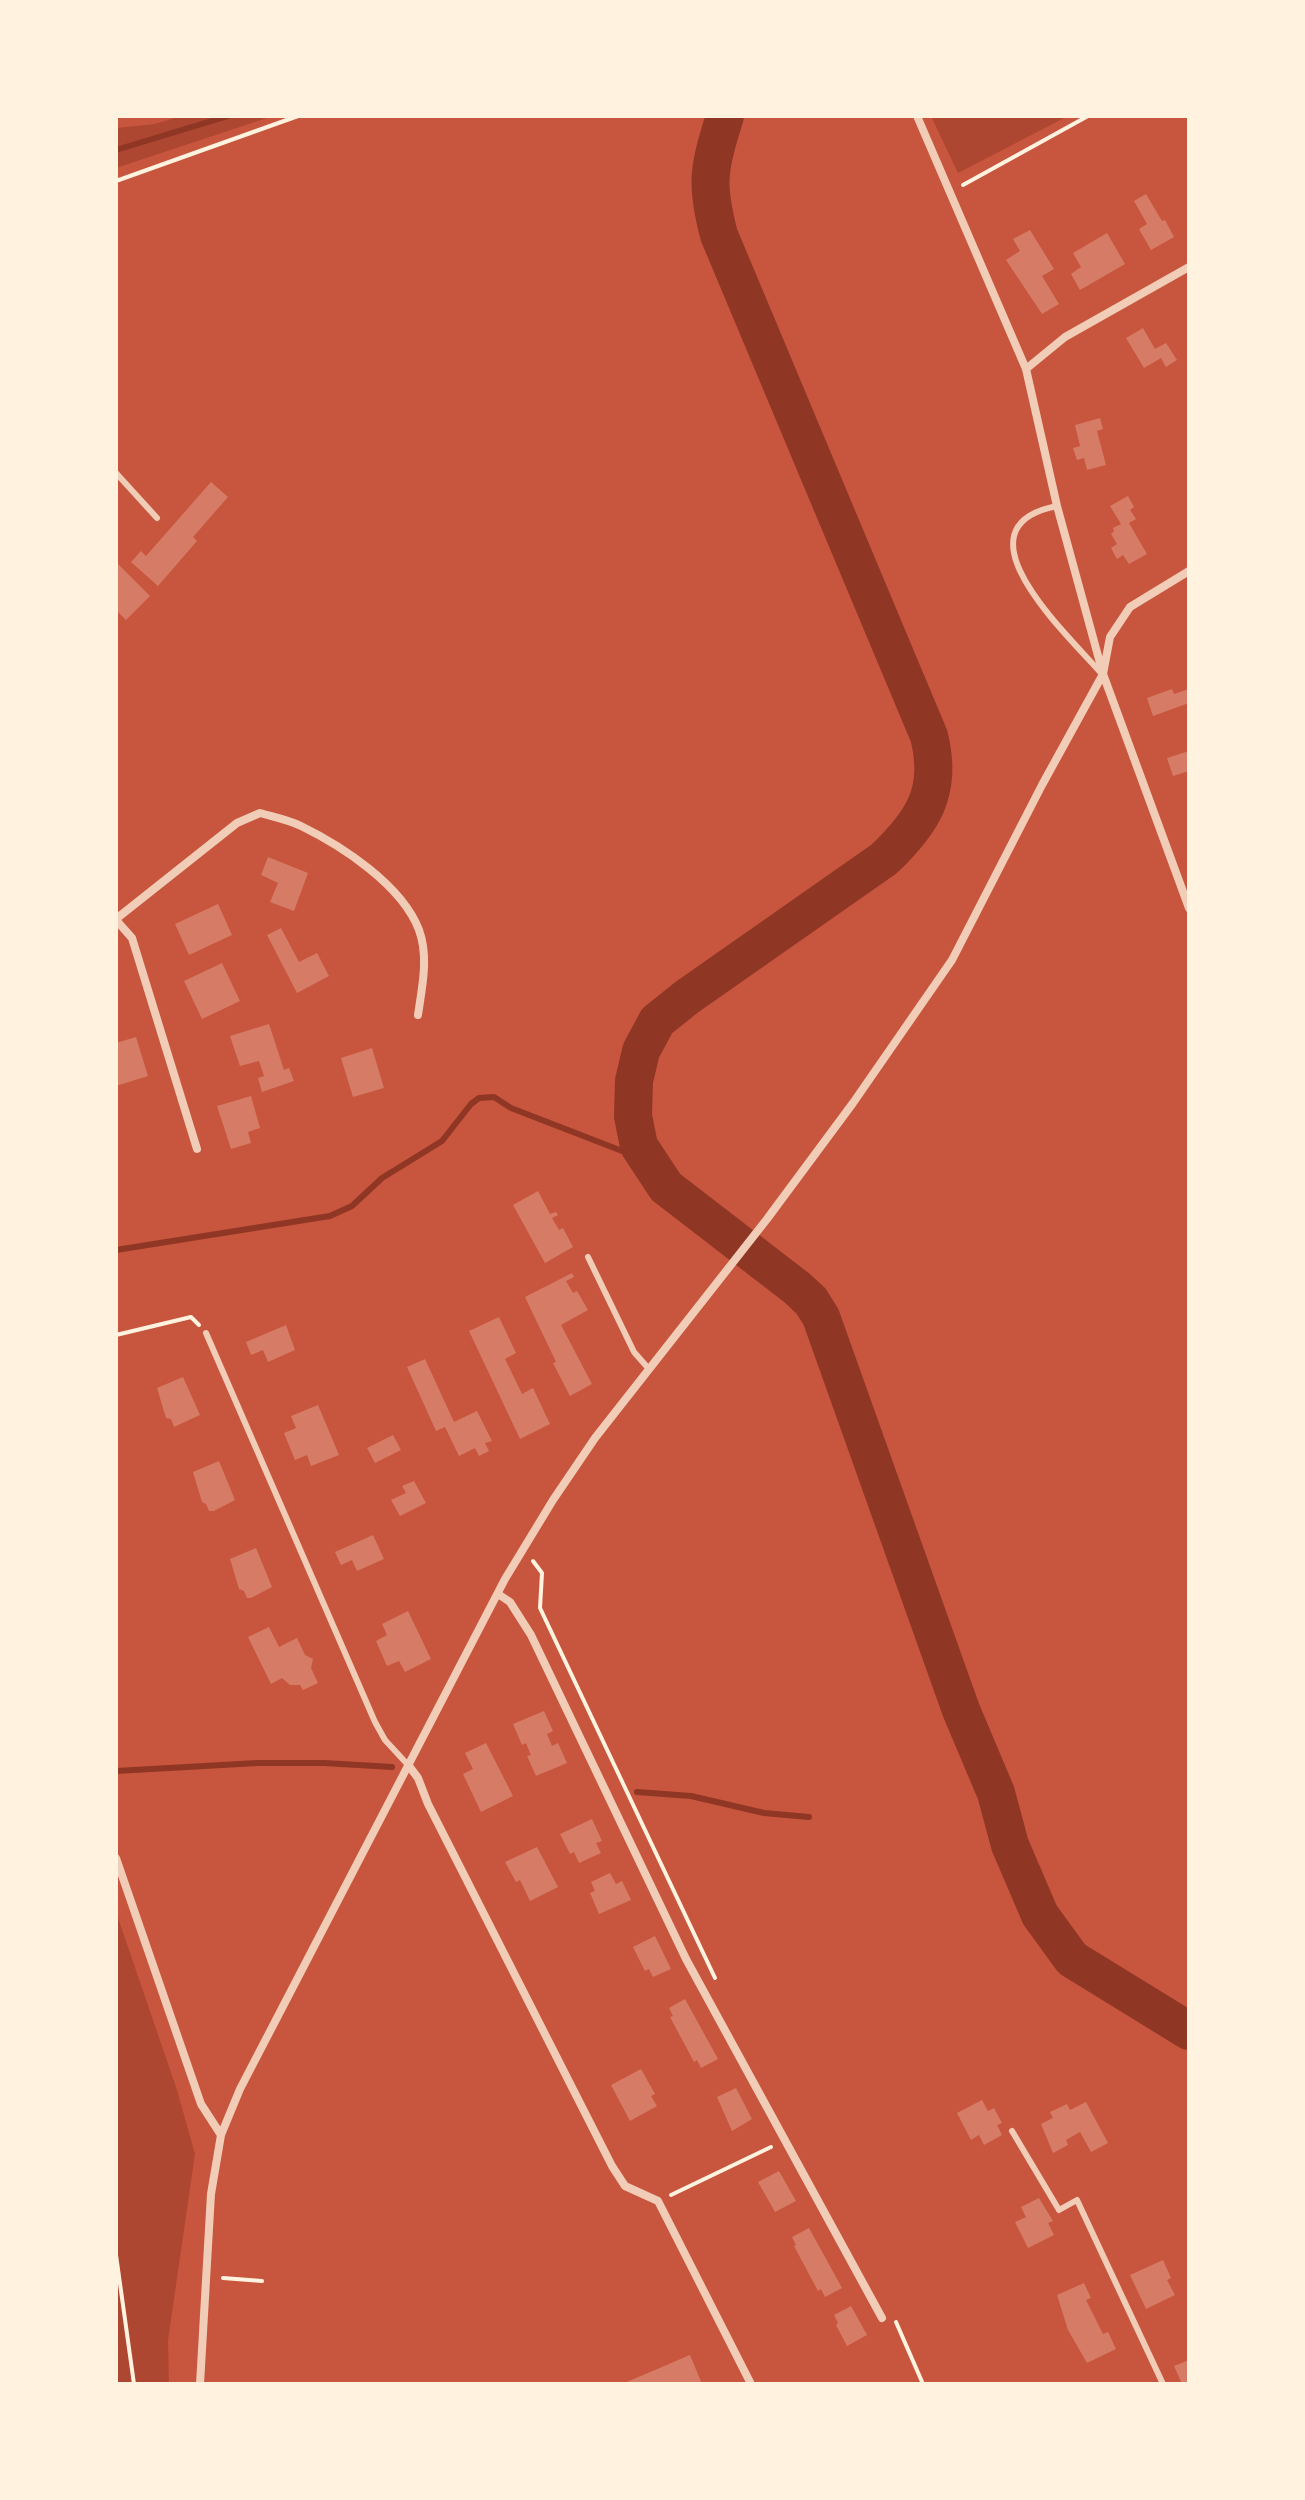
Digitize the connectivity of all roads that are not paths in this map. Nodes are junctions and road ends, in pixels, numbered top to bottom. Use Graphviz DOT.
graph roads {
  1 [pos="917,116"];
  2 [pos="1189,267"];
  3 [pos="1026,369"];
  4 [pos="116,473"];
  5 [pos="1057,506"];
  6 [pos="157,518"];
  7 [pos="1189,571"];
  8 [pos="1103,674"];
  9 [pos="1189,908"];
  10 [pos="116,919"];
  11 [pos="418,1015"];
  12 [pos="197,1149"];
  13 [pos="588,1257"];
  14 [pos="206,1333"];
  15 [pos="648,1368"];
  16 [pos="498,1594"];
  17 [pos="409,1766"];
  18 [pos="116,1858"];
  19 [pos="1012,2131"];
  20 [pos="221,2135"];
  21 [pos="882,2318"];
  22 [pos="200,2384"];
  23 [pos="751,2384"];
  24 [pos="1163,2384"];
  1 -- 3 [label="street"];
  2 -- 3 [label="street"];
  3 -- 5 [label="street"];
  4 -- 6 [label="lane"];
  5 -- 8 [label="street"];
  5 -- 8 [label="lane"];
  7 -- 8 [label="street"];
  8 -- 9 [label="street"];
  8 -- 15 [label="street"];
  10 -- 11 [label="street"];
  10 -- 12 [label="street"];
  13 -- 15 [label="lane"];
  14 -- 17 [label="lane"];
  15 -- 16 [label="street"];
  16 -- 17 [label="street"];
  16 -- 21 [label="street"];
  17 -- 20 [label="street"];
  17 -- 23 [label="street"];
  18 -- 20 [label="street"];
  19 -- 24 [label="lane"];
  20 -- 22 [label="street"];
}
